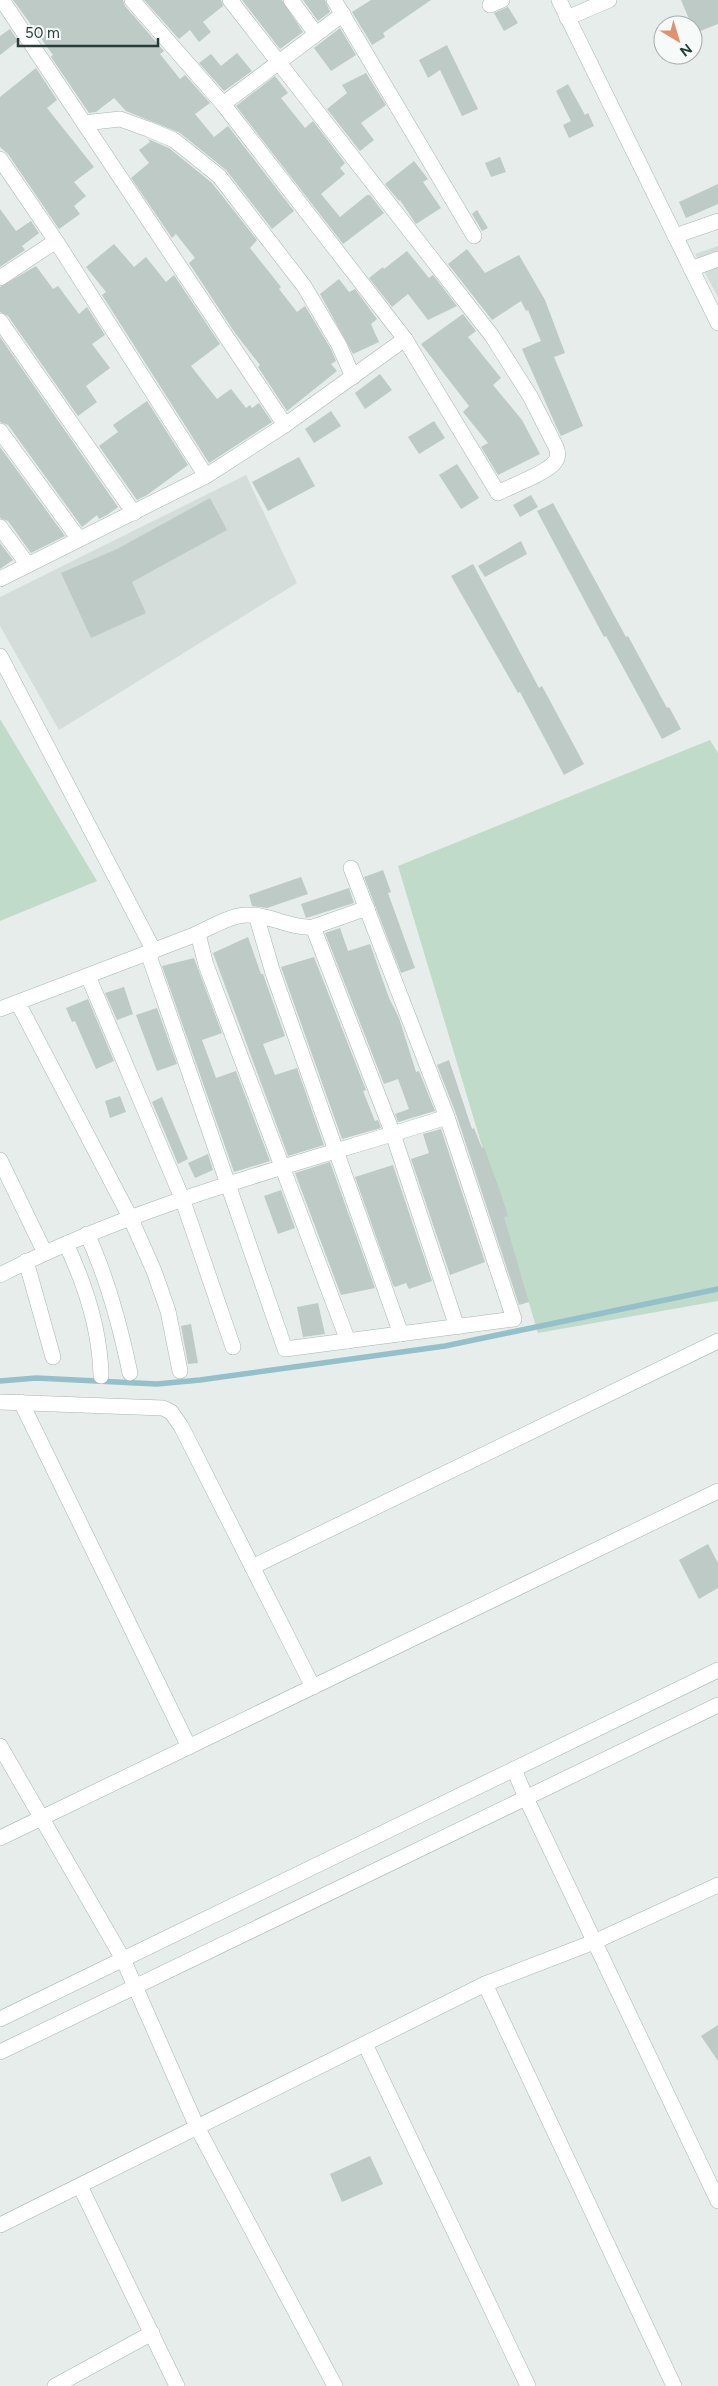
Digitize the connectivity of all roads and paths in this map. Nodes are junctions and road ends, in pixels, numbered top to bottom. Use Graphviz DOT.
graph roads {
  1 [pos="2,0"];
  2 [pos="132,0"];
  3 [pos="230,0"];
  4 [pos="291,0"];
  5 [pos="334,0"];
  6 [pos="559,0"];
  7 [pos="609,0"];
  8 [pos="343,14"];
  9 [pos="568,18"];
  10 [pos="316,34"];
  11 [pos="279,62"];
  12 [pos="223,104"];
  13 [pos="84,123"];
  14 [pos="0,159"];
  15 [pos="718,221"];
  16 [pos="474,236"];
  17 [pos="675,236"];
  18 [pos="56,241"];
  19 [pos="718,259"];
  20 [pos="691,269"];
  21 [pos="0,278"];
  22 [pos="0,320"];
  23 [pos="718,323"];
  24 [pos="405,339"];
  25 [pos="353,377"];
  26 [pos="285,425"];
  27 [pos="0,431"];
  28 [pos="206,476"];
  29 [pos="134,512"];
  30 [pos="0,527"];
  31 [pos="79,539"];
  32 [pos="28,565"];
  33 [pos="0,579"];
  34 [pos="0,656"];
  35 [pos="351,868"];
  36 [pos="367,908"];
  37 [pos="256,915"];
  38 [pos="313,927"];
  39 [pos="198,934"];
  40 [pos="151,952"];
  41 [pos="88,976"];
  42 [pos="18,1002"];
  43 [pos="0,1009"];
  44 [pos="447,1118"];
  45 [pos="393,1134"];
  46 [pos="336,1151"];
  47 [pos="0,1160"];
  48 [pos="281,1167"];
  49 [pos="229,1183"];
  50 [pos="182,1198"];
  51 [pos="130,1217"];
  52 [pos="87,1234"];
  53 [pos="66,1244"];
  54 [pos="45,1253"];
  55 [pos="26,1261"];
  56 [pos="0,1275"];
  57 [pos="457,1327"];
  58 [pos="401,1334"];
  59 [pos="348,1341"];
  60 [pos="718,1341"];
  61 [pos="234,1346"];
  62 [pos="53,1357"];
  63 [pos="180,1371"];
  64 [pos="130,1373"];
  65 [pos="101,1376"];
  66 [pos="0,1402"];
  67 [pos="21,1402"];
  68 [pos="718,1491"];
  69 [pos="252,1567"];
  70 [pos="718,1670"];
  71 [pos="313,1687"];
  72 [pos="718,1705"];
  73 [pos="0,1746"];
  74 [pos="189,1747"];
  75 [pos="514,1769"];
  76 [pos="526,1798"];
  77 [pos="41,1818"];
  78 [pos="0,1838"];
  79 [pos="718,1885"];
  80 [pos="594,1942"];
  81 [pos="123,1959"];
  82 [pos="485,1984"];
  83 [pos="136,1987"];
  84 [pos="0,2019"];
  85 [pos="365,2044"];
  86 [pos="0,2052"];
  87 [pos="197,2127"];
  88 [pos="80,2186"];
  89 [pos="718,2201"];
  90 [pos="0,2225"];
  91 [pos="152,2333"];
  92 [pos="55,2386"];
  93 [pos="177,2386"];
  94 [pos="334,2386"];
  95 [pos="528,2386"];
  96 [pos="674,2386"];
  1 -- 13 [label="street"];
  2 -- 12 [label="street"];
  3 -- 11 [label="street"];
  4 -- 10 [label="street"];
  5 -- 8 [label="street"];
  6 -- 9 [label="street"];
  7 -- 9 [label="street"];
  8 -- 10 [label="street"];
  8 -- 16 [label="street"];
  9 -- 17 [label="street"];
  10 -- 11 [label="street"];
  11 -- 12 [label="street"];
  11 -- 24 [label="street"];
  12 -- 24 [label="street"];
  13 -- 25 [label="street"];
  13 -- 26 [label="street"];
  14 -- 18 [label="street"];
  15 -- 17 [label="street"];
  17 -- 20 [label="street"];
  18 -- 21 [label="street"];
  18 -- 28 [label="street"];
  19 -- 20 [label="street"];
  20 -- 23 [label="street"];
  22 -- 29 [label="street"];
  24 -- 25 [label="street"];
  25 -- 26 [label="street"];
  26 -- 28 [label="street"];
  27 -- 31 [label="street"];
  28 -- 29 [label="street"];
  29 -- 31 [label="street"];
  30 -- 32 [label="street"];
  31 -- 32 [label="street"];
  32 -- 33 [label="street"];
  34 -- 40 [label="street"];
  35 -- 36 [label="street"];
  36 -- 38 [label="street"];
  36 -- 44 [label="street"];
  37 -- 38 [label="street"];
  37 -- 39 [label="street"];
  37 -- 46 [label="street"];
  38 -- 45 [label="street"];
  39 -- 40 [label="street"];
  39 -- 48 [label="street"];
  40 -- 41 [label="street"];
  40 -- 49 [label="street"];
  41 -- 42 [label="street"];
  41 -- 50 [label="street"];
  42 -- 43 [label="street"];
  42 -- 51 [label="street"];
  44 -- 45 [label="street"];
  44 -- 57 [label="street"];
  45 -- 46 [label="street"];
  45 -- 57 [label="street"];
  46 -- 48 [label="street"];
  46 -- 58 [label="street"];
  47 -- 54 [label="street"];
  48 -- 49 [label="street"];
  48 -- 59 [label="street"];
  49 -- 50 [label="street"];
  49 -- 59 [label="street"];
  50 -- 51 [label="street"];
  50 -- 61 [label="street"];
  51 -- 52 [label="street"];
  51 -- 63 [label="street"];
  52 -- 53 [label="street"];
  52 -- 64 [label="street"];
  53 -- 54 [label="street"];
  53 -- 65 [label="street"];
  54 -- 55 [label="street"];
  55 -- 56 [label="street"];
  55 -- 62 [label="street"];
  57 -- 58 [label="street"];
  58 -- 59 [label="street"];
  60 -- 69 [label="street"];
  66 -- 67 [label="street"];
  67 -- 69 [label="street"];
  67 -- 74 [label="street"];
  68 -- 71 [label="street"];
  69 -- 71 [label="street"];
  70 -- 75 [label="street"];
  71 -- 74 [label="street"];
  72 -- 76 [label="street"];
  73 -- 77 [label="street"];
  74 -- 77 [label="street"];
  75 -- 76 [label="street"];
  75 -- 81 [label="street"];
  76 -- 80 [label="street"];
  76 -- 83 [label="street"];
  77 -- 78 [label="street"];
  77 -- 81 [label="street"];
  79 -- 80 [label="street"];
  80 -- 82 [label="street"];
  80 -- 89 [label="street"];
  81 -- 83 [label="street"];
  81 -- 84 [label="street"];
  82 -- 85 [label="street"];
  82 -- 96 [label="street"];
  83 -- 86 [label="street"];
  83 -- 87 [label="street"];
  85 -- 87 [label="street"];
  85 -- 95 [label="street"];
  87 -- 88 [label="street"];
  87 -- 94 [label="street"];
  88 -- 90 [label="street"];
  88 -- 91 [label="street"];
  91 -- 92 [label="street"];
  91 -- 93 [label="street"];
}
